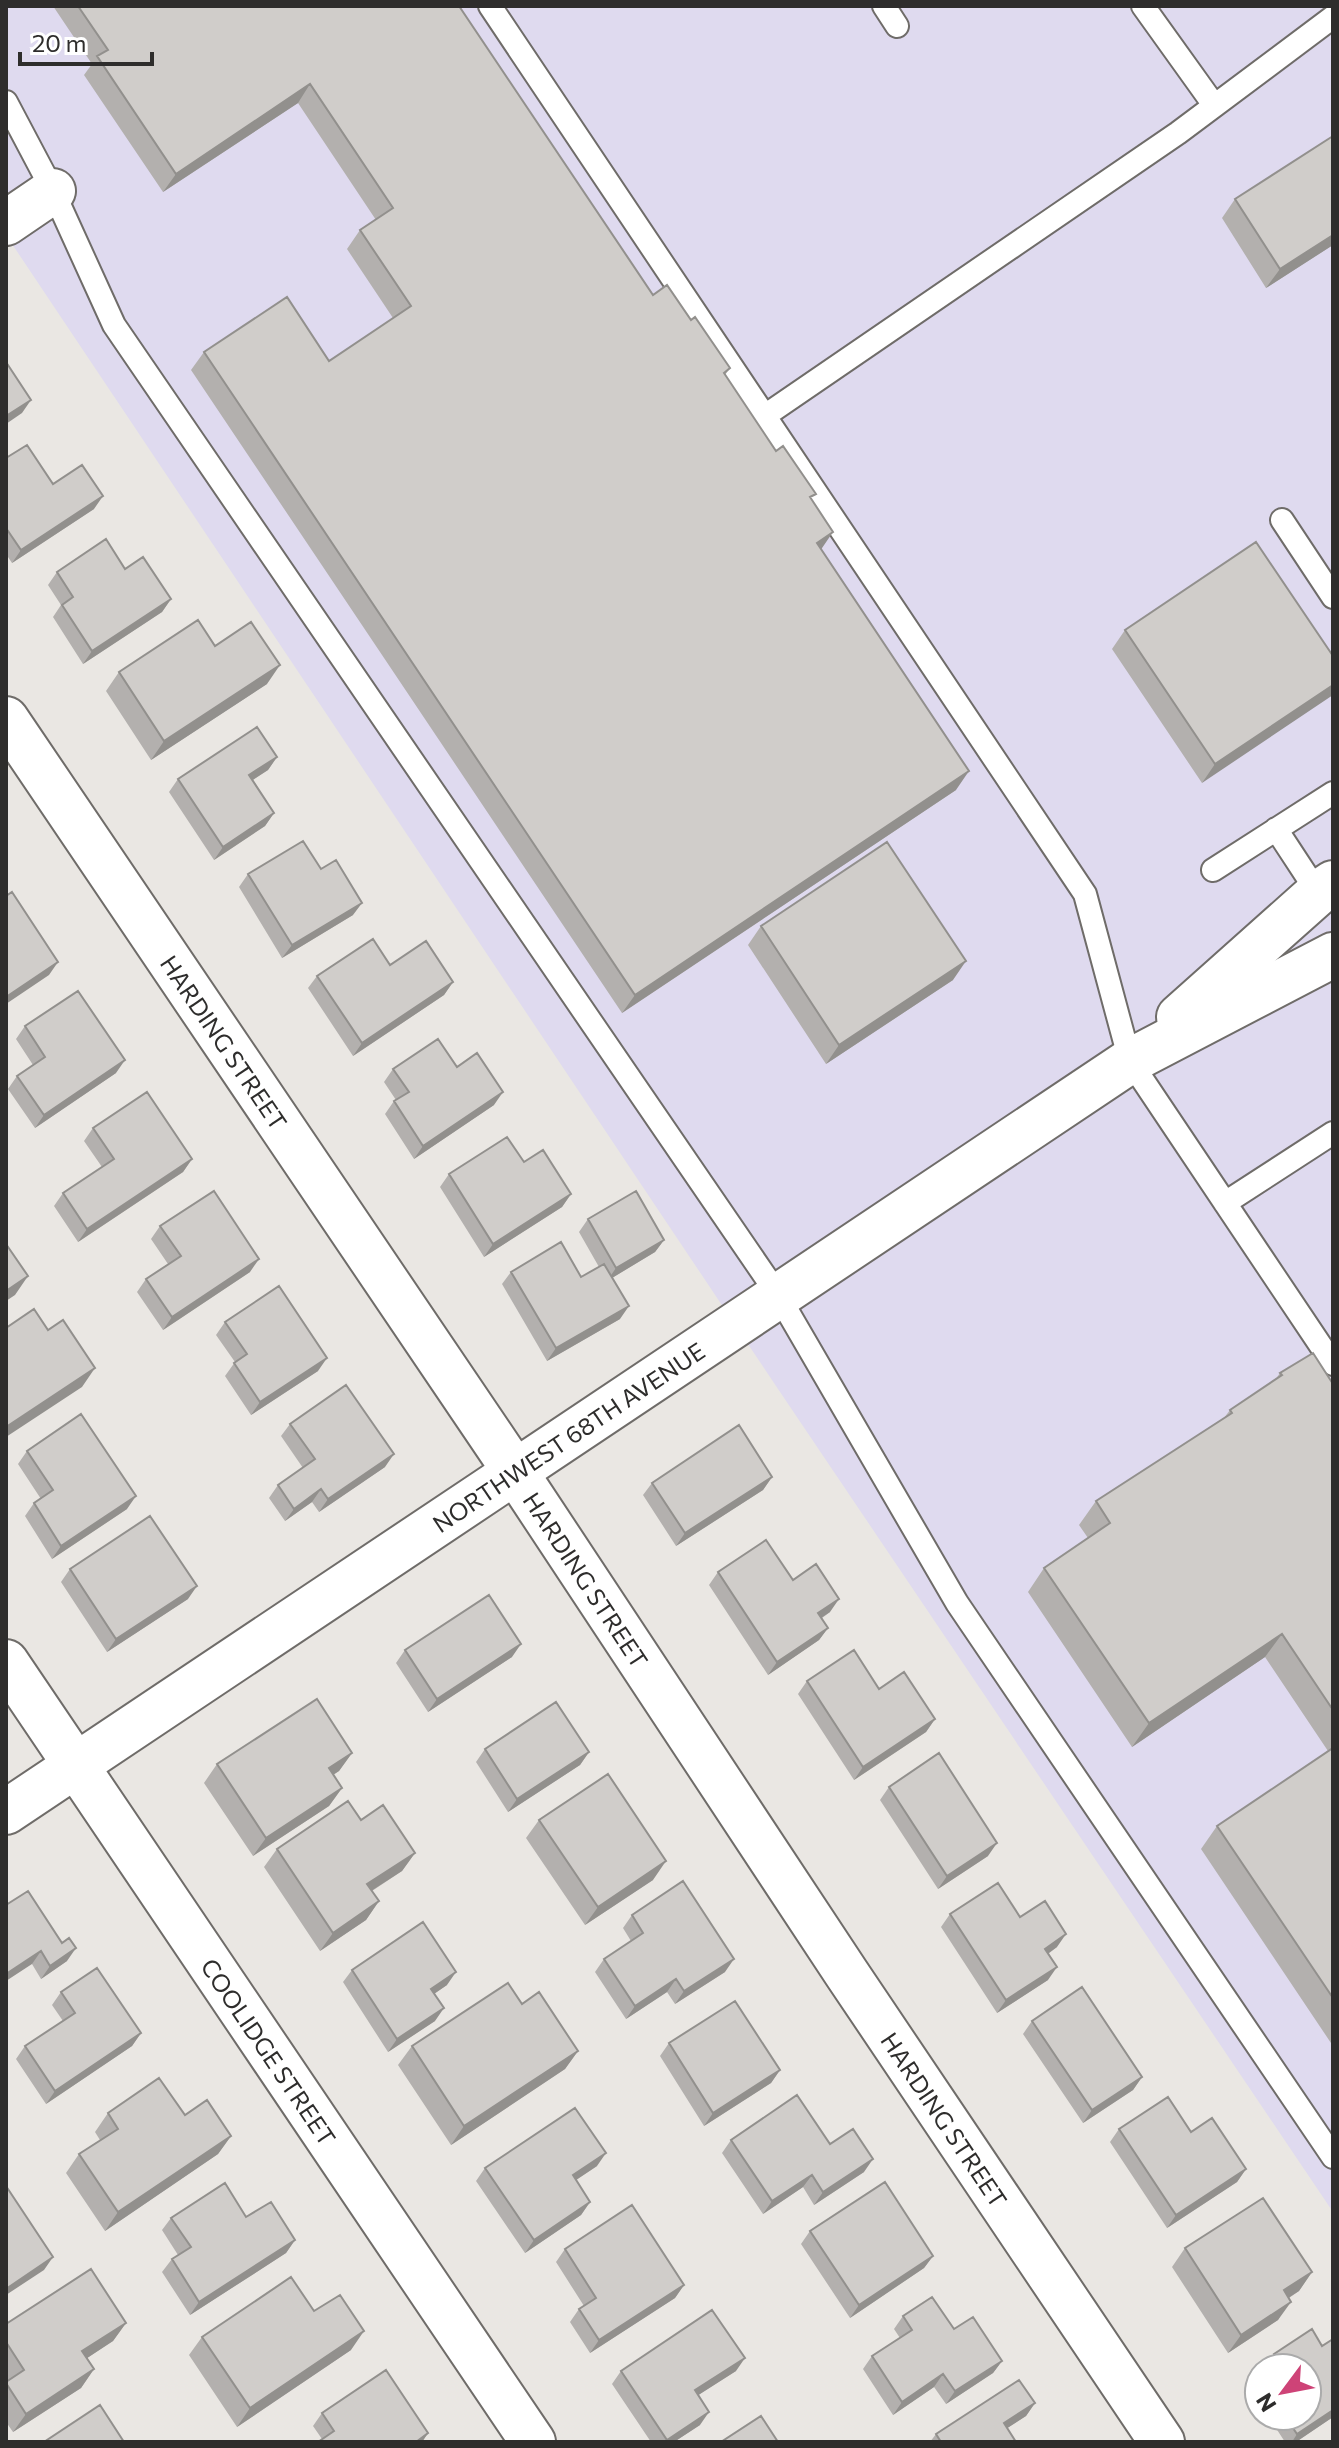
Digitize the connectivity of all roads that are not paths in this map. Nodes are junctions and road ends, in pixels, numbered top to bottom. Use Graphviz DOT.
graph roads {
  1 [pos="490,6"];
  2 [pos="884,6"];
  3 [pos="1143,6"];
  4 [pos="1333,17"];
  5 [pos="897,26"];
  6 [pos="6,102"];
  7 [pos="1214,105"];
  8 [pos="53,191"];
  9 [pos="6,223"];
  10 [pos="766,415"];
  11 [pos="1282,520"];
  12 [pos="1333,597"];
  13 [pos="6,719"];
  14 [pos="1333,793"];
  15 [pos="1276,829"];
  16 [pos="1213,870"];
  17 [pos="1326,888"];
  18 [pos="1333,955"];
  19 [pos="1130,1061"];
  20 [pos="1327,1137"];
  21 [pos="1225,1203"];
  22 [pos="778,1295"];
  23 [pos="1333,1364"];
  24 [pos="514,1470"];
  25 [pos="6,1662"];
  26 [pos="76,1766"];
  27 [pos="6,1812"];
  28 [pos="1333,2157"];
  29 [pos="533,2442"];
  30 [pos="1162,2442"];
  1 -- 10 [label="lane"];
  2 -- 5 [label="lane"];
  3 -- 7 [label="lane"];
  4 -- 7 [label="lane"];
  6 -- 8 [label="lane"];
  7 -- 10 [label="lane"];
  8 -- 9 [label="street"];
  8 -- 22 [label="lane"];
  10 -- 19 [label="lane"];
  11 -- 12 [label="lane"];
  13 -- 24 [label="street, HARDING STREET"];
  14 -- 15 [label="lane"];
  15 -- 16 [label="lane"];
  15 -- 17 [label="lane"];
  17 -- 19 [label="street, NORTHWEST 68TH AVENUE"];
  18 -- 19 [label="street, NORTHWEST 68TH AVENUE"];
  19 -- 21 [label="lane"];
  19 -- 22 [label="street, NORTHWEST 68TH AVENUE"];
  20 -- 21 [label="lane"];
  21 -- 23 [label="lane"];
  22 -- 24 [label="street, NORTHWEST 68TH AVENUE"];
  22 -- 28 [label="lane"];
  24 -- 26 [label="street, NORTHWEST 68TH AVENUE"];
  24 -- 30 [label="street, HARDING STREET"];
  25 -- 26 [label="street, COOLIDGE STREET"];
  26 -- 27 [label="street, NORTHWEST 68TH AVENUE"];
  26 -- 29 [label="street, COOLIDGE STREET"];
}
